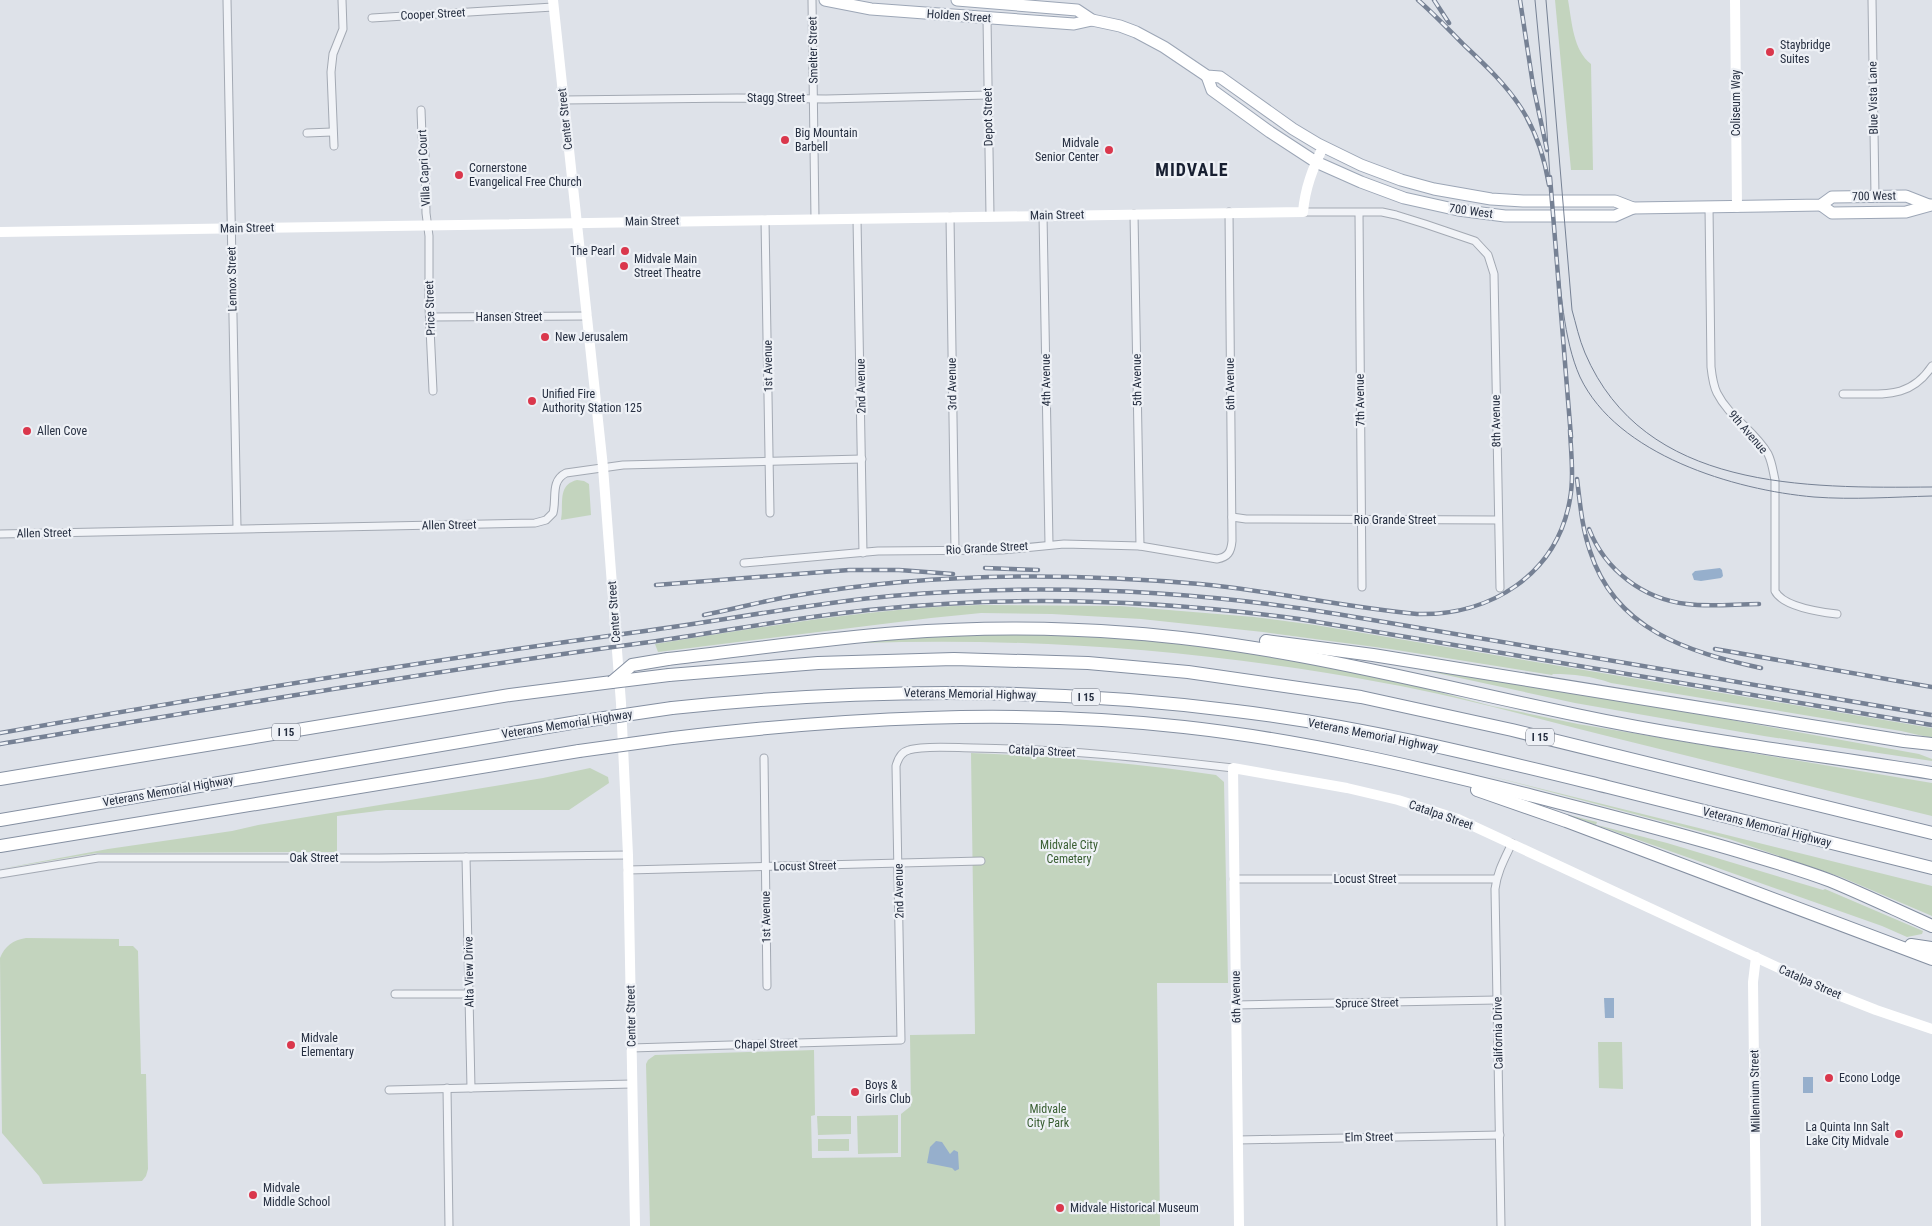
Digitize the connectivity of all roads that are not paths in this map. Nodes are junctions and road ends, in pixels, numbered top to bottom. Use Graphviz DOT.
graph roads {
  1 [pos="226,0"];
  2 [pos="342,0"];
  3 [pos="812,0"];
  4 [pos="826,0"];
  5 [pos="957,0"];
  6 [pos="1736,0"];
  7 [pos="1872,0"];
  8 [pos="553,4"];
  9 [pos="372,18"];
  10 [pos="987,18"];
  11 [pos="1092,20"];
  12 [pos="1207,76"];
  13 [pos="988,95"];
  14 [pos="814,98"];
  15 [pos="564,100"];
  16 [pos="421,110"];
  17 [pos="332,132"];
  18 [pos="307,133"];
  19 [pos="334,146"];
  20 [pos="1323,147"];
  21 [pos="1316,162"];
  22 [pos="1875,196"];
  23 [pos="1821,205"];
  24 [pos="1930,205"];
  25 [pos="1709,207"];
  26 [pos="1737,207"];
  27 [pos="1632,208"];
  28 [pos="1229,212"];
  29 [pos="1303,212"];
  30 [pos="1359,212"];
  31 [pos="1134,214"];
  32 [pos="990,216"];
  33 [pos="1043,216"];
  34 [pos="950,217"];
  35 [pos="815,219"];
  36 [pos="857,219"];
  37 [pos="765,220"];
  38 [pos="576,222"];
  39 [pos="427,225"];
  40 [pos="231,228"];
  41 [pos="0,232"];
  42 [pos="1488,255"];
  43 [pos="587,316"];
  44 [pos="430,318"];
  45 [pos="1932,366"];
  46 [pos="433,391"];
  47 [pos="1843,394"];
  48 [pos="862,459"];
  49 [pos="769,461"];
  50 [pos="603,467"];
  51 [pos="770,513"];
  52 [pos="1232,517"];
  53 [pos="1362,519"];
  54 [pos="1498,520"];
  55 [pos="237,528"];
  56 [pos="0,534"];
  57 [pos="1049,544"];
  58 [pos="1140,546"];
  59 [pos="955,551"];
  60 [pos="863,553"];
  61 [pos="1228,555"];
  62 [pos="744,563"];
  63 [pos="1362,587"];
  64 [pos="1500,588"];
  65 [pos="1836,614"];
  66 [pos="1096,631"];
  67 [pos="612,682"];
  68 [pos="1904,741"];
  69 [pos="1932,744"];
  70 [pos="911,749"];
  71 [pos="1932,751"];
  72 [pos="764,758"];
  73 [pos="1378,759"];
  74 [pos="1233,768"];
  75 [pos="1926,772"];
  76 [pos="0,779"];
  77 [pos="0,820"];
  78 [pos="1932,833"];
  79 [pos="1512,843"];
  80 [pos="0,846"];
  81 [pos="628,855"];
  82 [pos="466,857"];
  83 [pos="982,862"];
  84 [pos="898,864"];
  85 [pos="765,867"];
  86 [pos="1932,868"];
  87 [pos="628,870"];
  88 [pos="0,874"];
  89 [pos="1234,879"];
  90 [pos="1496,879"];
  91 [pos="1928,924"];
  92 [pos="1881,939"];
  93 [pos="1932,948"];
  94 [pos="1756,957"];
  95 [pos="1932,959"];
  96 [pos="767,986"];
  97 [pos="395,994"];
  98 [pos="469,994"];
  99 [pos="1497,1000"];
  100 [pos="1236,1005"];
  101 [pos="1932,1029"];
  102 [pos="901,1040"];
  103 [pos="631,1048"];
  104 [pos="632,1084"];
  105 [pos="447,1088"];
  106 [pos="471,1088"];
  107 [pos="389,1090"];
  108 [pos="1500,1134"];
  109 [pos="1238,1140"];
  110 [pos="449,1226"];
  111 [pos="634,1226"];
  112 [pos="1239,1226"];
  113 [pos="1501,1226"];
  114 [pos="1756,1226"];
  1 -- 40 [label="street, Lennox Street"];
  2 -- 17 [label="street"];
  3 -- 14 [label="street, Smelter Street"];
  4 -- 10 [label="main road, Holden Street"];
  5 -- 11 [label="main road, Holden Street"];
  6 -- 26 [label="street, Coliseum Way"];
  7 -- 22 [label="street, Blue Vista Lane"];
  8 -- 9 [label="street, Cooper Street"];
  8 -- 15 [label="street, Center Street"];
  10 -- 11 [label="main road, Holden Street"];
  10 -- 13 [label="street, Depot Street"];
  11 -- 12 [label="main road, Holden Street"];
  12 -- 20 [label="main road, Holden Street"];
  12 -- 21 [label="main road, Holden Street"];
  13 -- 14 [label="street, Stagg Street"];
  13 -- 32 [label="street, Depot Street"];
  14 -- 15 [label="street, Stagg Street"];
  14 -- 35 [label="street, Smelter Street"];
  15 -- 38 [label="street, Center Street"];
  16 -- 39 [label="street, Villa Capri Court"];
  17 -- 18 [label="street"];
  17 -- 19 [label="street"];
  20 -- 21 [label="street"];
  20 -- 27 [label="main road, 700 West"];
  21 -- 27 [label="main road, 700 West"];
  21 -- 29 [label="street"];
  22 -- 23 [label="main road, 700 West"];
  22 -- 24 [label="main road, 700 West"];
  23 -- 24 [label="main road, 700 West"];
  23 -- 26 [label="main road, 700 West"];
  25 -- 26 [label="main road, 700 West"];
  25 -- 27 [label="main road, 700 West"];
  25 -- 65 [label="street, 9th Avenue"];
  28 -- 29 [label="street, Main Street"];
  28 -- 31 [label="street, Main Street"];
  28 -- 52 [label="street, 6th Avenue"];
  29 -- 30 [label="street, Main Street"];
  30 -- 42 [label="street, Main Street"];
  30 -- 53 [label="street, 7th Avenue"];
  31 -- 33 [label="street, Main Street"];
  31 -- 58 [label="street, 5th Avenue"];
  32 -- 33 [label="street, Main Street"];
  32 -- 34 [label="street, Main Street"];
  33 -- 57 [label="street, 4th Avenue"];
  34 -- 36 [label="street, Main Street"];
  34 -- 59 [label="street, 3rd Avenue"];
  35 -- 36 [label="street, Main Street"];
  35 -- 37 [label="street, Main Street"];
  36 -- 48 [label="street, 2nd Avenue"];
  37 -- 38 [label="street, Main Street"];
  37 -- 49 [label="street, 1st Avenue"];
  38 -- 39 [label="street, Main Street"];
  38 -- 43 [label="street, Center Street"];
  39 -- 40 [label="street, Main Street"];
  39 -- 44 [label="street, Price Street"];
  40 -- 41 [label="street, Main Street"];
  40 -- 55 [label="street, Lennox Street"];
  42 -- 54 [label="street, 8th Avenue"];
  43 -- 44 [label="street, Hansen Street"];
  43 -- 50 [label="street, Center Street"];
  44 -- 46 [label="street, Price Street"];
  45 -- 47 [label="street"];
  48 -- 49 [label="street, Allen Street"];
  48 -- 60 [label="street, 2nd Avenue"];
  49 -- 50 [label="street, Allen Street"];
  49 -- 51 [label="street, 1st Avenue"];
  50 -- 55 [label="street, Allen Street"];
  50 -- 81 [label="street, Center Street"];
  52 -- 53 [label="street, Rio Grande Street"];
  52 -- 61 [label="street, 6th Avenue"];
  53 -- 54 [label="street, Rio Grande Street"];
  53 -- 63 [label="street, 7th Avenue"];
  54 -- 64 [label="street, 8th Avenue"];
  55 -- 56 [label="street, Allen Street"];
  57 -- 58 [label="street, Rio Grande Street"];
  57 -- 59 [label="street, Rio Grande Street"];
  58 -- 61 [label="street, Rio Grande Street"];
  59 -- 60 [label="street, Rio Grande Street"];
  60 -- 62 [label="street, Rio Grande Street"];
  66 -- 67 [label="highway, bridge"];
  66 -- 68 [label="highway"];
  66 -- 75 [label="highway"];
  67 -- 76 [label="highway, I 15"];
  67 -- 78 [label="highway, I 15, bridge"];
  68 -- 69 [label="highway"];
  68 -- 71 [label="highway"];
  70 -- 74 [label="street, Catalpa Street"];
  70 -- 84 [label="street, 2nd Avenue"];
  72 -- 85 [label="street, 1st Avenue"];
  73 -- 80 [label="highway, bridge"];
  73 -- 91 [label="highway"];
  73 -- 92 [label="highway"];
  74 -- 79 [label="street, Catalpa Street"];
  74 -- 89 [label="street, 6th Avenue"];
  77 -- 86 [label="highway, Veterans Memorial Highway / I 15, bridge"];
  79 -- 90 [label="street, California Drive"];
  79 -- 94 [label="street, Catalpa Street"];
  81 -- 82 [label="street, Oak Street"];
  81 -- 87 [label="street, Center Street"];
  82 -- 88 [label="street, Oak Street"];
  82 -- 98 [label="street, Alta View Drive"];
  83 -- 84 [label="street, Locust Street"];
  84 -- 85 [label="street, Locust Street"];
  84 -- 102 [label="street, 2nd Avenue"];
  85 -- 87 [label="street, Locust Street"];
  85 -- 96 [label="street, 1st Avenue"];
  87 -- 103 [label="street, Center Street"];
  89 -- 90 [label="street, Locust Street"];
  89 -- 100 [label="street, 6th Avenue"];
  90 -- 99 [label="street, California Drive"];
  92 -- 93 [label="highway"];
  92 -- 95 [label="highway"];
  94 -- 101 [label="street, Catalpa Street"];
  94 -- 114 [label="street, Millennium Street"];
  97 -- 98 [label="street"];
  98 -- 106 [label="street, Alta View Drive"];
  99 -- 100 [label="street, Spruce Street"];
  99 -- 108 [label="street, California Drive"];
  100 -- 109 [label="street, 6th Avenue"];
  102 -- 103 [label="street, Chapel Street"];
  103 -- 104 [label="street, Center Street"];
  104 -- 106 [label="street"];
  104 -- 111 [label="street, Center Street"];
  105 -- 106 [label="street"];
  105 -- 107 [label="street"];
  105 -- 110 [label="street"];
  108 -- 109 [label="street, Elm Street"];
  108 -- 113 [label="street, California Drive"];
  109 -- 112 [label="street, 6th Avenue"];
}
